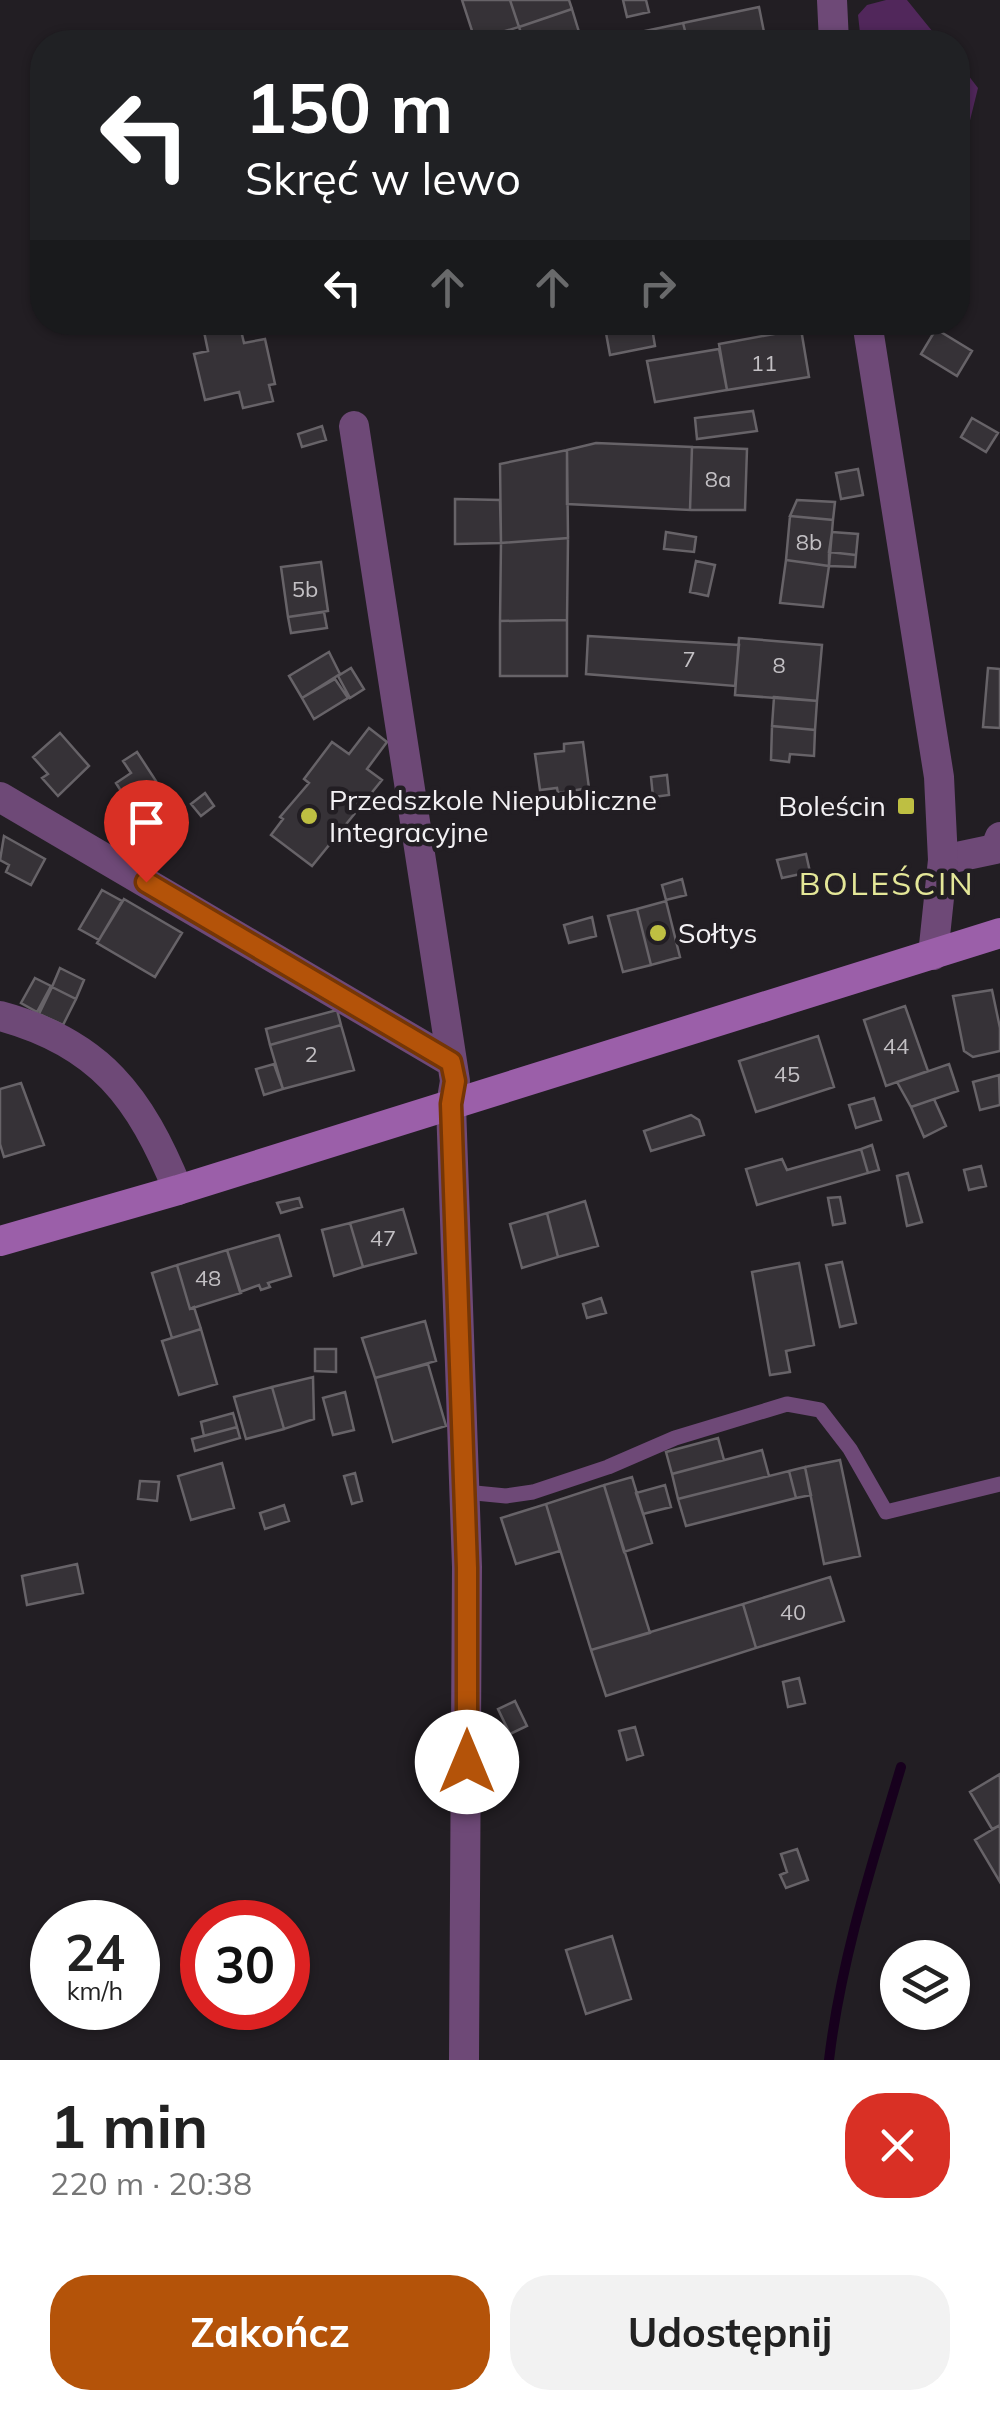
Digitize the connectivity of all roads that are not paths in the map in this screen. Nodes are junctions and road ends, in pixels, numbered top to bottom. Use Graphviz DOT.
graph roads {
  1 [pos="832,0"];
  2 [pos="833,30"];
  3 [pos="870,335"];
  4 [pos="354,426"];
  5 [pos="0,797"];
  6 [pos="998,848"];
  7 [pos="943,860"];
  8 [pos="1000,934"];
  9 [pos="932,955"];
  10 [pos="0,1016"];
  11 [pos="451,1062"];
  12 [pos="451,1104"];
  13 [pos="178,1190"];
  14 [pos="0,1241"];
  15 [pos="1000,1484"];
  16 [pos="465,1492"];
  17 [pos="464,2060"];
  1 -- 2 [label="street"];
  3 -- 7 [label="street"];
  4 -- 11 [label="street"];
  5 -- 11 [label="street"];
  6 -- 7 [label="street"];
  7 -- 9 [label="street"];
  8 -- 9 [label="main road"];
  9 -- 12 [label="main road"];
  10 -- 13 [label="street"];
  11 -- 12 [label="street"];
  12 -- 13 [label="main road"];
  12 -- 16 [label="street"];
  13 -- 14 [label="main road"];
  15 -- 16 [label="lane"];
  16 -- 17 [label="street"];
}
